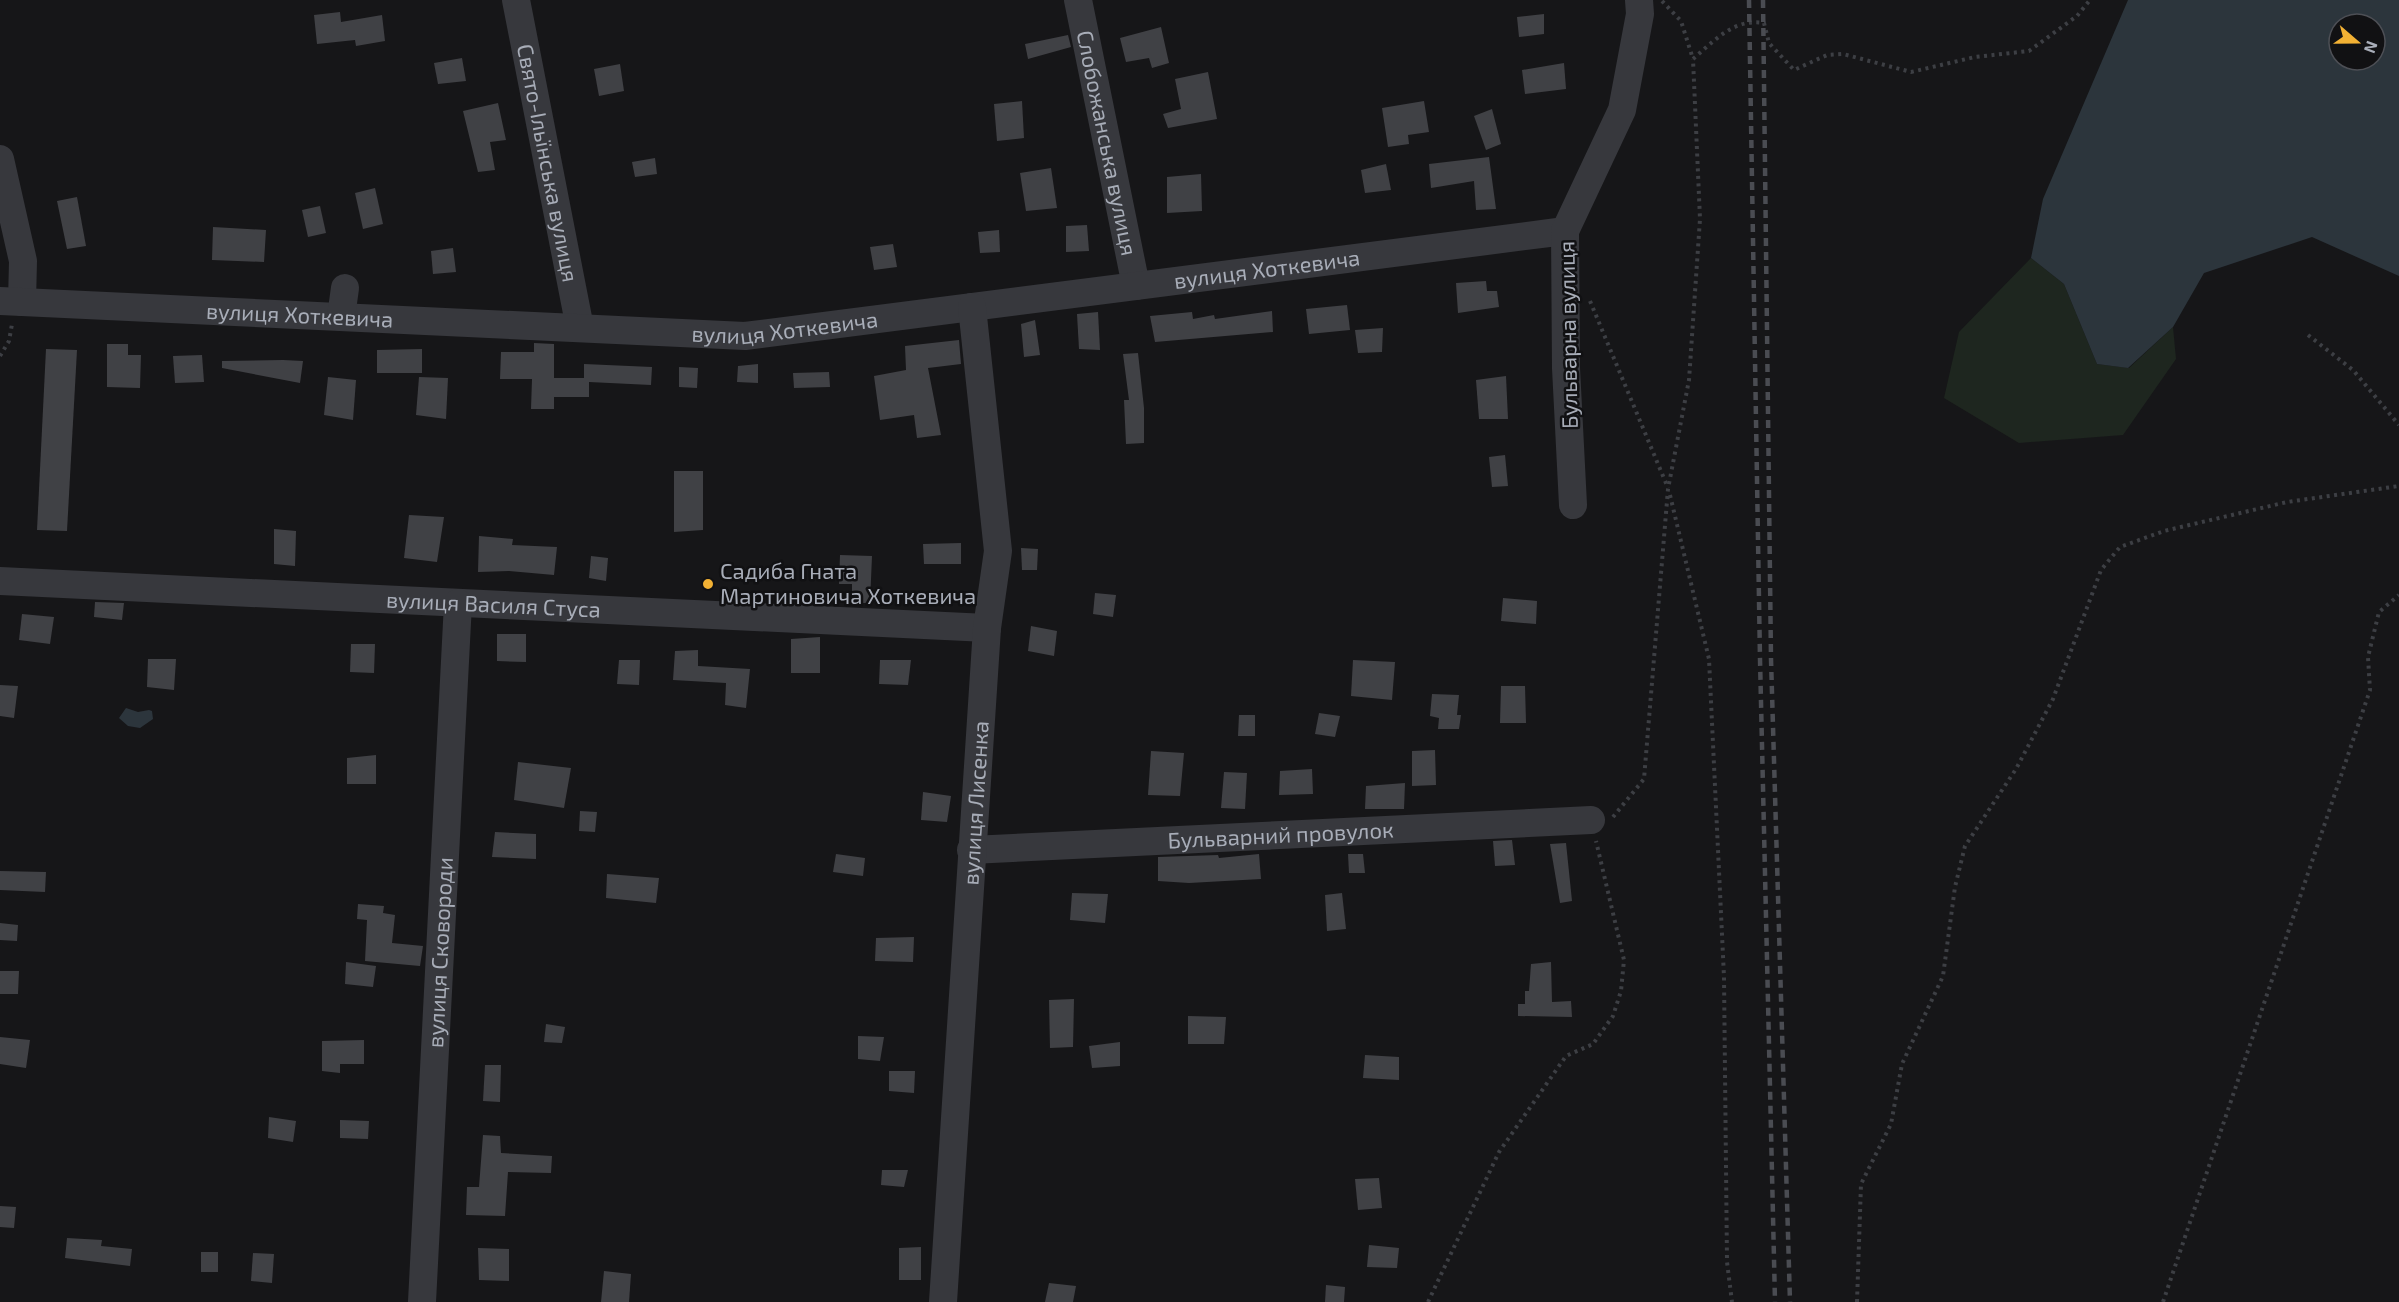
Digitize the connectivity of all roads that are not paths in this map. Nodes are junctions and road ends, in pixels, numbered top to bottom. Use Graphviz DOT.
graph roads {
  1 [pos="516,0"];
  2 [pos="1078,0"];
  3 [pos="1639,0"];
  4 [pos="0,159"];
  5 [pos="1565,231"];
  6 [pos="1136,286"];
  7 [pos="345,288"];
  8 [pos="11,301"];
  9 [pos="972,307"];
  10 [pos="341,316"];
  11 [pos="580,328"];
  12 [pos="1573,505"];
  13 [pos="0,581"];
  14 [pos="458,603"];
  15 [pos="987,628"];
  16 [pos="1591,820"];
  17 [pos="971,850"];
  18 [pos="422,1302"];
  19 [pos="943,1302"];
  1 -- 11 [label="street, Свято-Ільїнська вулиця"];
  2 -- 6 [label="street, Слобожанська вулиця"];
  3 -- 5 [label="street, Бульварна вулиця"];
  4 -- 8 [label="street"];
  5 -- 6 [label="street, вулиця Хоткевича"];
  5 -- 12 [label="street, Бульварна вулиця"];
  6 -- 9 [label="street, вулиця Хоткевича"];
  7 -- 10 [label="street"];
  8 -- 10 [label="street, вулиця Хоткевича"];
  9 -- 11 [label="street, вулиця Хоткевича"];
  9 -- 15 [label="street, вулиця Лисенка"];
  10 -- 11 [label="street, вулиця Хоткевича"];
  13 -- 14 [label="street, вулиця Василя Стуса"];
  14 -- 15 [label="street, вулиця Василя Стуса"];
  14 -- 18 [label="street, вулиця Сковороди"];
  15 -- 17 [label="street, вулиця Лисенка"];
  16 -- 17 [label="street, Бульварний провулок"];
  17 -- 19 [label="street, вулиця Лисенка"];
}
